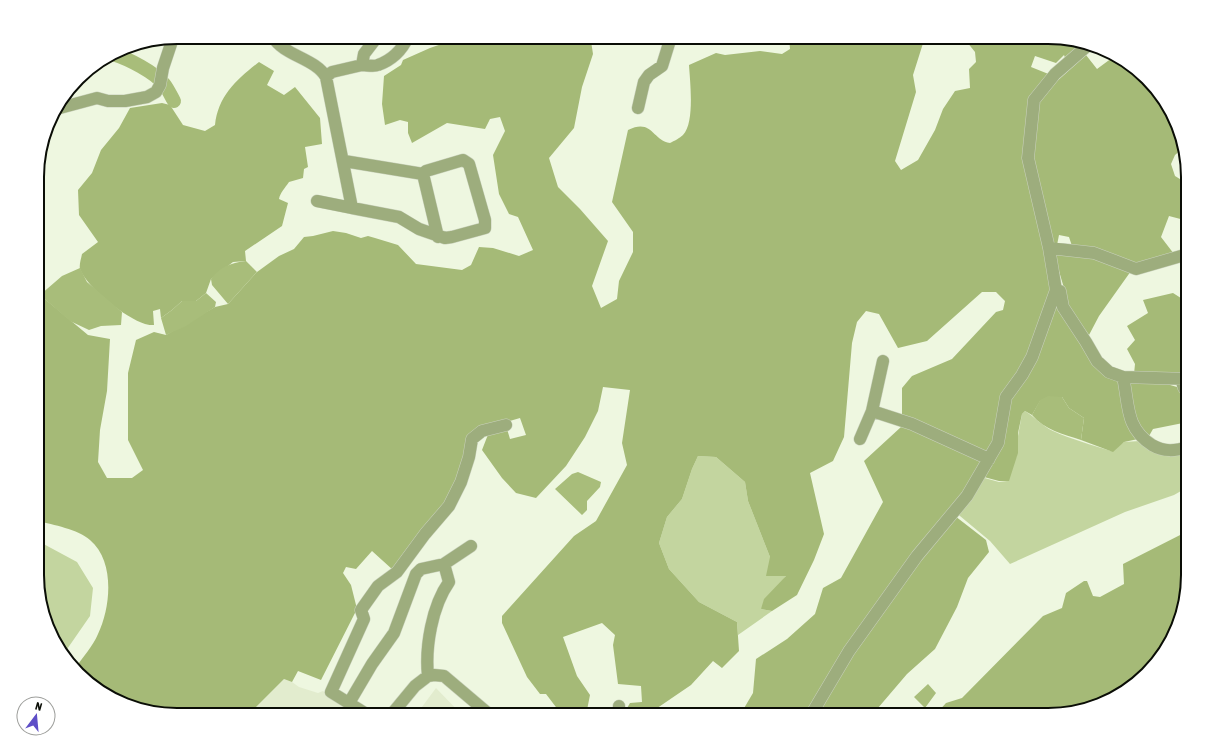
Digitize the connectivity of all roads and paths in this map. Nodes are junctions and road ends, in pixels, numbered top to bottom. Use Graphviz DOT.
graph roads {
  1 [pos="171,44"];
  2 [pos="278,44"];
  3 [pos="371,44"];
  4 [pos="404,44"];
  5 [pos="669,44"];
  6 [pos="1084,49"];
  7 [pos="362,65"];
  8 [pos="326,77"];
  9 [pos="64,107"];
  10 [pos="638,108"];
  11 [pos="344,161"];
  12 [pos="424,174"];
  13 [pos="317,201"];
  14 [pos="352,208"];
  15 [pos="438,237"];
  16 [pos="1049,248"];
  17 [pos="1181,256"];
  18 [pos="1056,290"];
  19 [pos="883,361"];
  20 [pos="1123,377"];
  21 [pos="1181,379"];
  22 [pos="872,411"];
  23 [pos="506,425"];
  24 [pos="860,439"];
  25 [pos="1181,448"];
  26 [pos="989,459"];
  27 [pos="471,546"];
  28 [pos="444,564"];
  29 [pos="428,676"];
  30 [pos="349,703"];
  31 [pos="357,708"];
  32 [pos="397,708"];
  33 [pos="482,708"];
  34 [pos="815,708"];
  1 -- 9 [label="street"];
  2 -- 8 [label="street"];
  3 -- 7 [label="street"];
  4 -- 7 [label="street"];
  5 -- 10 [label="street"];
  6 -- 16 [label="street"];
  7 -- 8 [label="street"];
  8 -- 11 [label="street"];
  11 -- 12 [label="street"];
  11 -- 14 [label="street"];
  12 -- 15 [label="street"];
  12 -- 15 [label="street"];
  13 -- 14 [label="street"];
  14 -- 15 [label="street"];
  16 -- 17 [label="street"];
  16 -- 18 [label="street"];
  18 -- 20 [label="street"];
  18 -- 26 [label="street"];
  19 -- 22 [label="street"];
  20 -- 21 [label="street"];
  20 -- 25 [label="street"];
  22 -- 24 [label="street"];
  22 -- 26 [label="street"];
  23 -- 30 [label="street"];
  26 -- 34 [label="street"];
  27 -- 28 [label="street"];
  28 -- 29 [label="street"];
  28 -- 30 [label="street"];
  29 -- 32 [label="street"];
  29 -- 33 [label="street"];
  30 -- 31 [label="street"];
}
